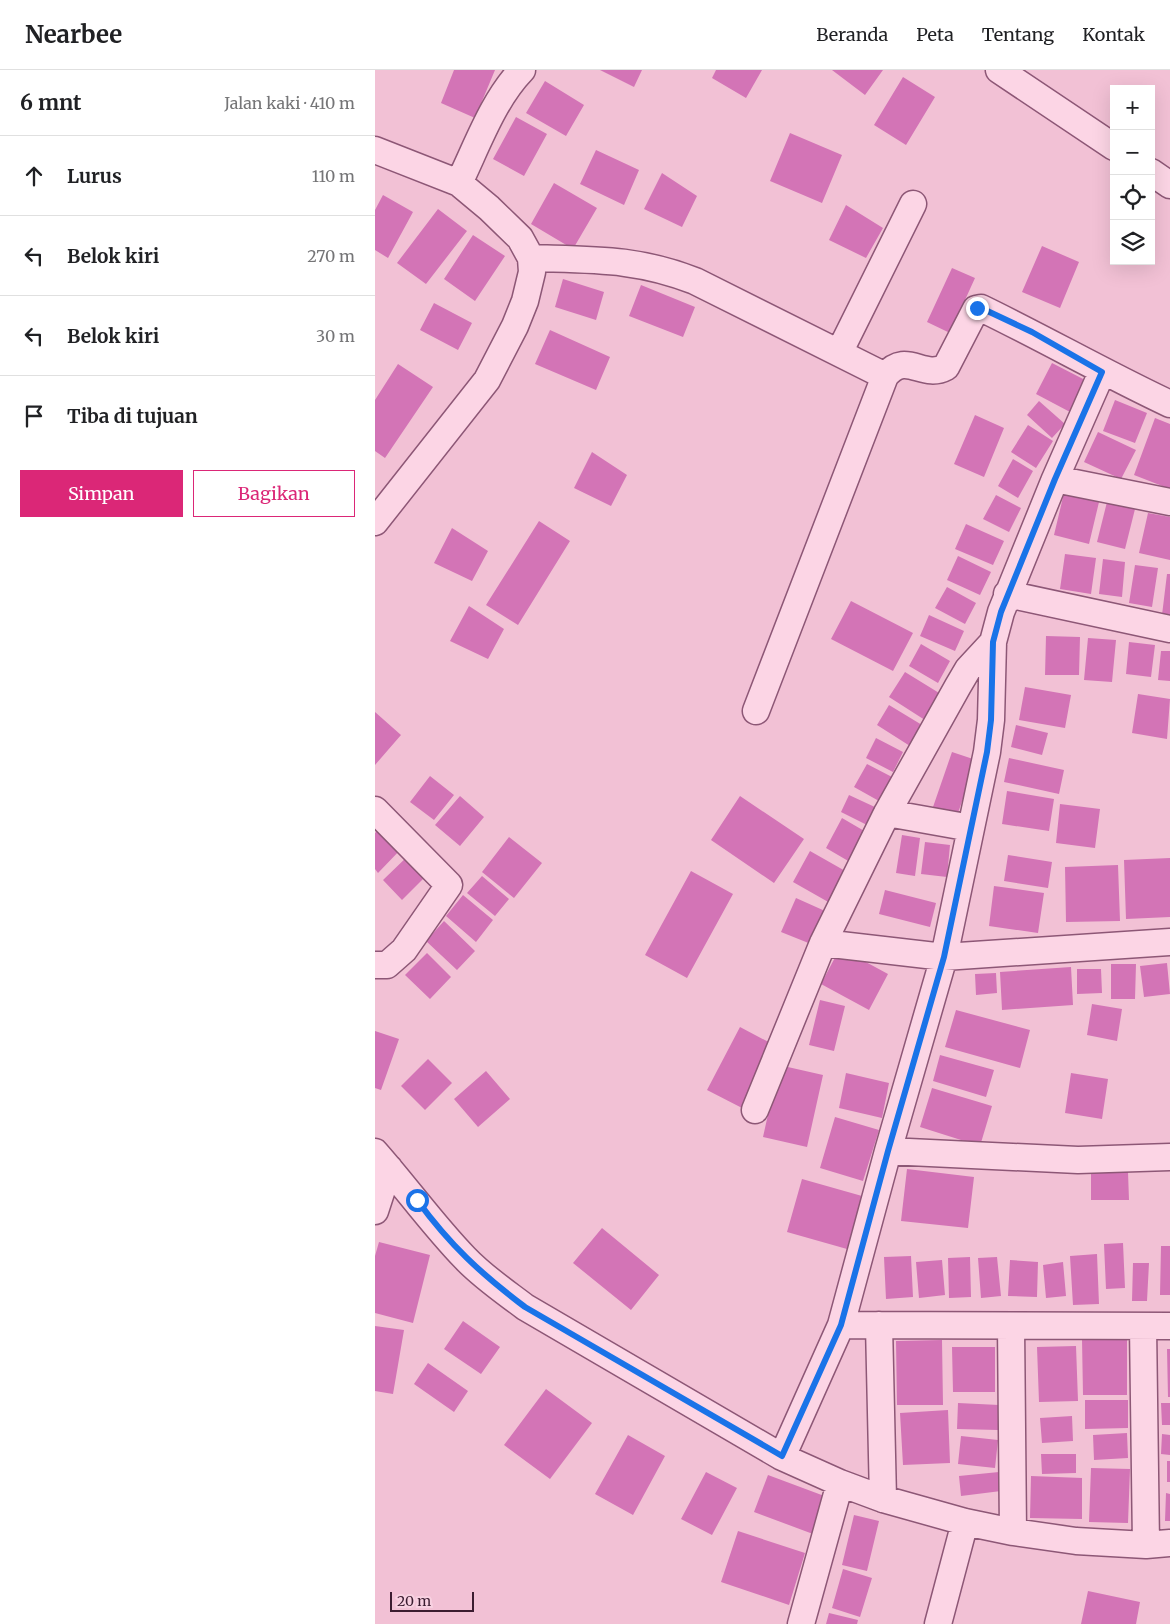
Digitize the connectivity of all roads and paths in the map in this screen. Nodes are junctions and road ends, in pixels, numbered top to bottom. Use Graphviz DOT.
graph roads {
  1 [pos="522,70"];
  2 [pos="999,70"];
  3 [pos="1110,144"];
  4 [pos="375,150"];
  5 [pos="1155,175"];
  6 [pos="459,182"];
  7 [pos="1170,184"];
  8 [pos="913,204"];
  9 [pos="531,258"];
  10 [pos="839,353"];
  11 [pos="1102,372"];
  12 [pos="885,376"];
  13 [pos="1170,404"];
  14 [pos="1055,479"];
  15 [pos="1170,502"];
  16 [pos="375,522"];
  17 [pos="1007,594"];
  18 [pos="1170,629"];
  19 [pos="993,642"];
  20 [pos="757,711"];
  21 [pos="375,810"];
  22 [pos="887,813"];
  23 [pos="971,828"];
  24 [pos="1170,942"];
  25 [pos="823,943"];
  26 [pos="944,957"];
  27 [pos="375,966"];
  28 [pos="755,1110"];
  29 [pos="888,1151"];
  30 [pos="1170,1158"];
  31 [pos="382,1160"];
  32 [pos="375,1211"];
  33 [pos="841,1325"];
  34 [pos="879,1325"];
  35 [pos="1011,1326"];
  36 [pos="1143,1326"];
  37 [pos="1170,1326"];
  38 [pos="782,1456"];
  39 [pos="839,1483"];
  40 [pos="883,1499"];
  41 [pos="965,1522"];
  42 [pos="1013,1532"];
  43 [pos="1158,1544"];
  44 [pos="801,1624"];
  45 [pos="938,1624"];
  1 -- 6 [label="street"];
  2 -- 3 [label="street"];
  4 -- 6 [label="street"];
  5 -- 7 [label="street"];
  6 -- 9 [label="street"];
  8 -- 10 [label="street"];
  9 -- 10 [label="street"];
  9 -- 16 [label="street"];
  10 -- 12 [label="street"];
  11 -- 12 [label="street"];
  11 -- 13 [label="street"];
  11 -- 14 [label="street"];
  12 -- 20 [label="street"];
  14 -- 15 [label="street"];
  14 -- 17 [label="street"];
  17 -- 18 [label="street"];
  17 -- 19 [label="street"];
  19 -- 22 [label="street"];
  19 -- 23 [label="street"];
  21 -- 27 [label="street"];
  22 -- 23 [label="street"];
  22 -- 25 [label="street"];
  23 -- 26 [label="street"];
  24 -- 26 [label="street"];
  25 -- 26 [label="street"];
  25 -- 28 [label="street"];
  26 -- 29 [label="street"];
  29 -- 30 [label="street"];
  29 -- 33 [label="street"];
  31 -- 32 [label="street"];
  31 -- 38 [label="street"];
  33 -- 34 [label="street"];
  33 -- 38 [label="street"];
  34 -- 35 [label="street"];
  34 -- 40 [label="street"];
  35 -- 36 [label="street"];
  35 -- 42 [label="street"];
  36 -- 37 [label="street"];
  36 -- 43 [label="street"];
  38 -- 39 [label="street"];
  39 -- 40 [label="street"];
  39 -- 44 [label="street"];
  40 -- 41 [label="street"];
  41 -- 42 [label="street"];
  41 -- 45 [label="street"];
  42 -- 43 [label="street"];
}
